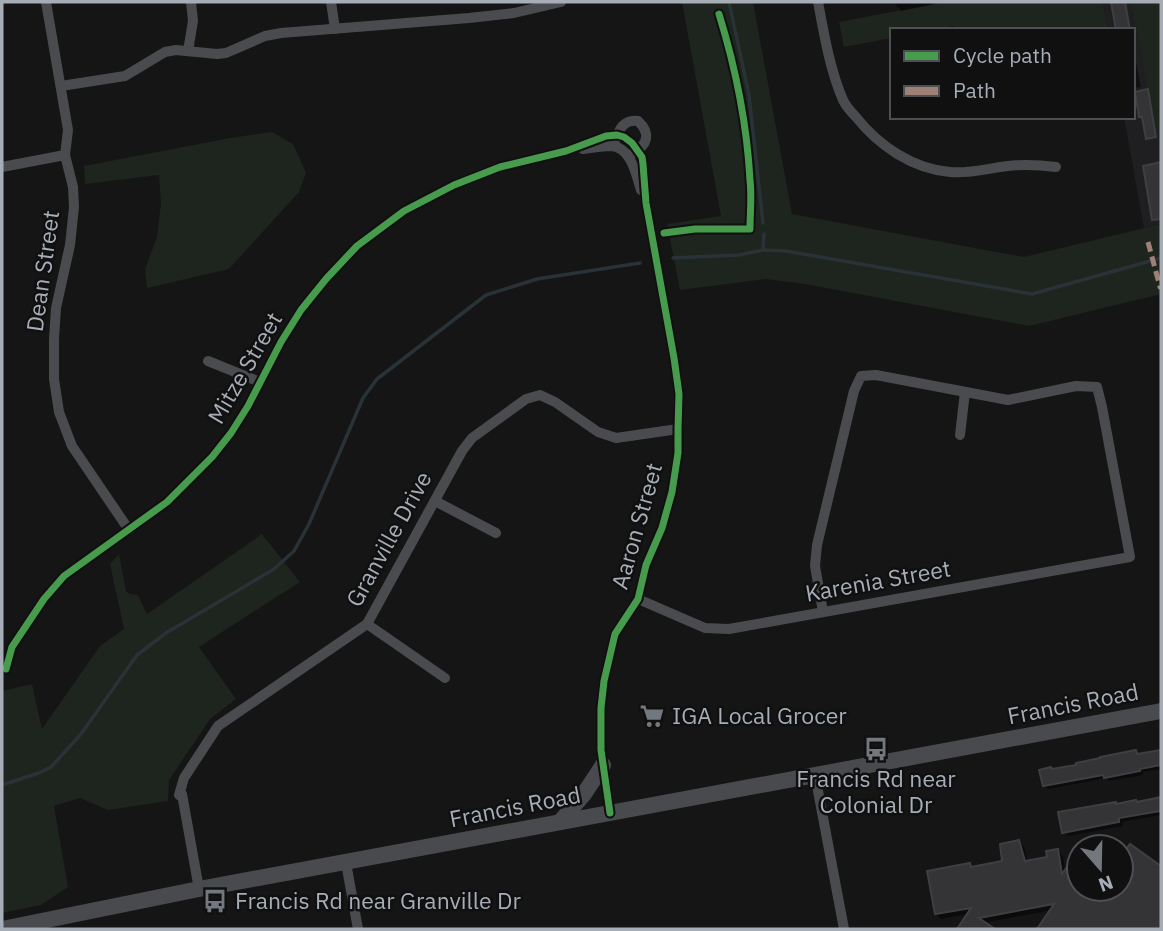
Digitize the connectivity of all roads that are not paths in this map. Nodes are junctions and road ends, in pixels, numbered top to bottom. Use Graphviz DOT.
graph roads {
  1 [pos="46,2"];
  2 [pos="191,2"];
  3 [pos="331,2"];
  4 [pos="561,2"];
  5 [pos="818,2"];
  6 [pos="335,29"];
  7 [pos="188,51"];
  8 [pos="61,86"];
  9 [pos="625,146"];
  10 [pos="65,155"];
  11 [pos="2,167"];
  12 [pos="1056,167"];
  13 [pos="208,361"];
  14 [pos="260,382"];
  15 [pos="965,392"];
  16 [pos="678,429"];
  17 [pos="960,435"];
  18 [pos="435,501"];
  19 [pos="129,530"];
  20 [pos="496,533"];
  21 [pos="638,599"];
  22 [pos="823,612"];
  23 [pos="367,624"];
  24 [pos="6,669"];
  25 [pos="445,678"];
  26 [pos="1161,711"];
  27 [pos="603,765"];
  28 [pos="815,775"];
  29 [pos="610,813"];
  30 [pos="560,822"];
  31 [pos="346,863"];
  32 [pos="199,889"];
  33 [pos="2,929"];
  34 [pos="358,929"];
  35 [pos="844,929"];
  1 -- 8 [label="street, Dean Street"];
  2 -- 7 [label="street"];
  3 -- 6 [label="street"];
  4 -- 6 [label="street"];
  5 -- 12 [label="street"];
  6 -- 7 [label="street"];
  7 -- 8 [label="street"];
  8 -- 10 [label="street, Dean Street"];
  9 -- 14 [label="street, Mitze Street"];
  9 -- 16 [label="street, Aaron Street"];
  10 -- 11 [label="street"];
  10 -- 19 [label="street, Dean Street"];
  13 -- 14 [label="street"];
  14 -- 19 [label="street, Mitze Street"];
  15 -- 17 [label="street"];
  15 -- 22 [label="street"];
  15 -- 22 [label="street, Karenia Street"];
  16 -- 18 [label="street, Granville Drive"];
  16 -- 21 [label="street, Aaron Street"];
  18 -- 20 [label="street"];
  18 -- 23 [label="street, Granville Drive"];
  19 -- 24 [label="street, Mitze Street"];
  21 -- 22 [label="street, Karenia Street"];
  21 -- 27 [label="street, Aaron Street"];
  23 -- 25 [label="street"];
  23 -- 32 [label="street, Granville Drive"];
  26 -- 28 [label="main road, Francis Road"];
  27 -- 29 [label="street, Aaron Street"];
  27 -- 30 [label="main road"];
  28 -- 29 [label="main road, Francis Road"];
  28 -- 35 [label="street"];
  29 -- 30 [label="main road, Francis Road"];
  30 -- 31 [label="main road, Francis Road"];
  31 -- 32 [label="main road, Francis Road"];
  31 -- 34 [label="street"];
  32 -- 33 [label="main road, Francis Road"];
}
